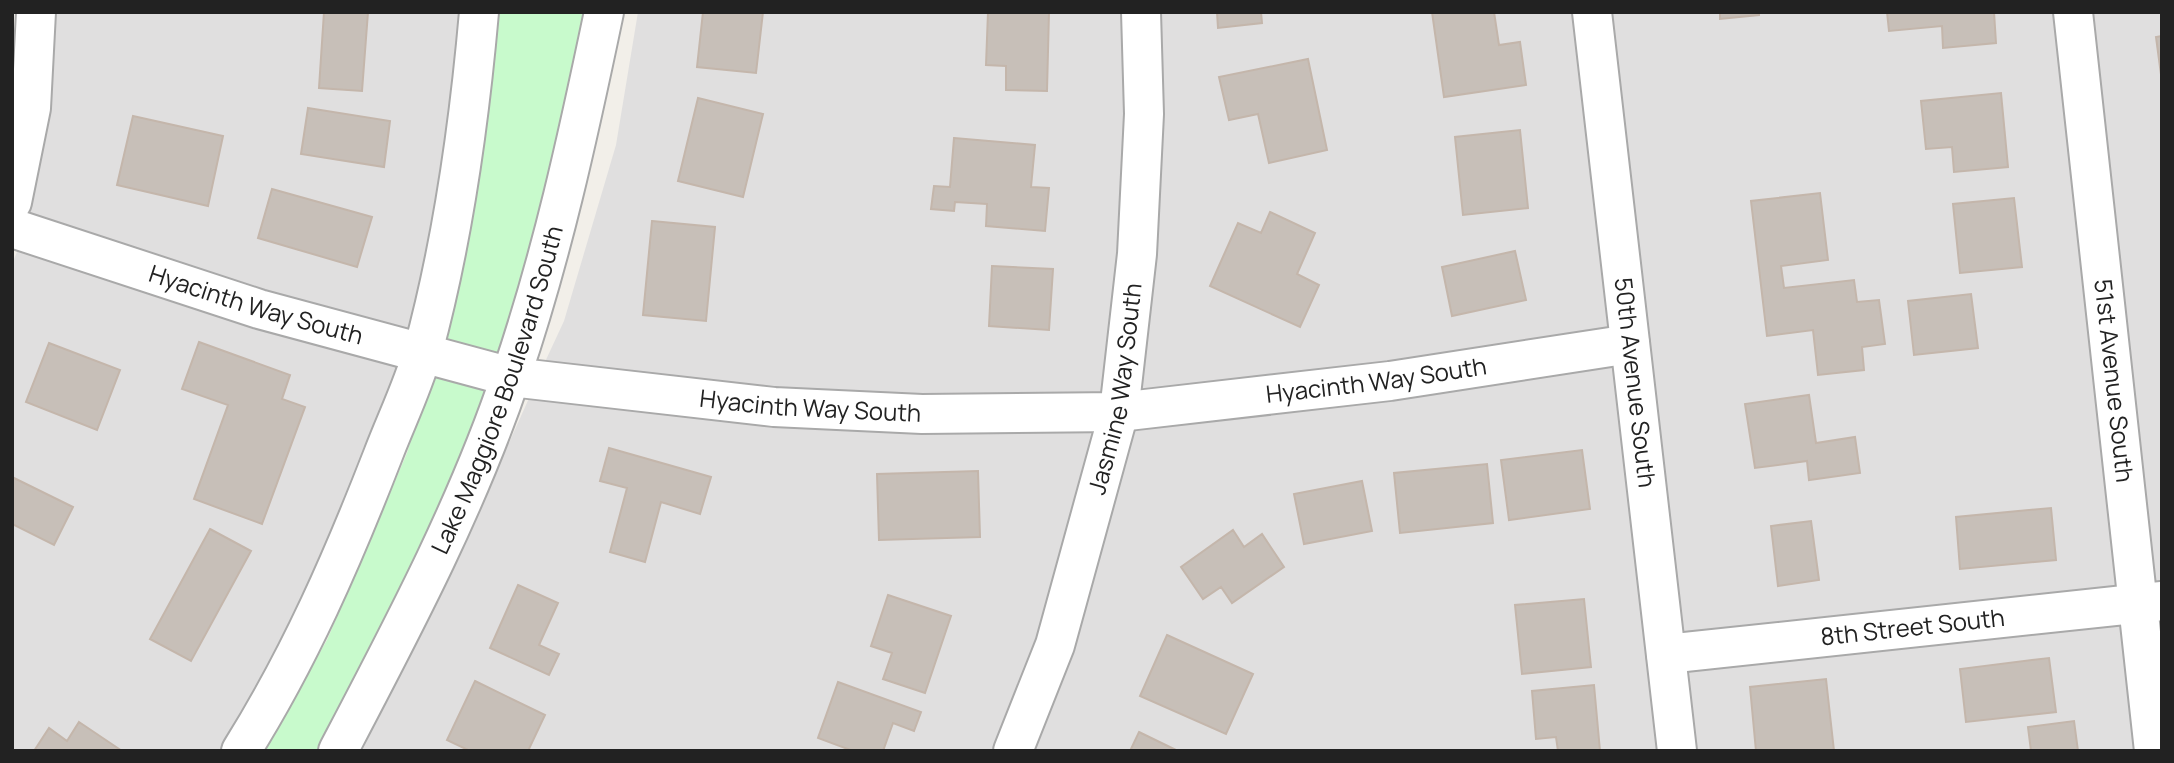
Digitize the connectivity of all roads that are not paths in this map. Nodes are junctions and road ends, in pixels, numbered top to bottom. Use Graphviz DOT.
graph roads {
  1 [pos="36,12"];
  2 [pos="480,12"];
  3 [pos="604,12"];
  4 [pos="1141,12"];
  5 [pos="1592,12"];
  6 [pos="2073,12"];
  7 [pos="12,202"];
  8 [pos="12,228"];
  9 [pos="1630,344"];
  10 [pos="422,353"];
  11 [pos="511,377"];
  12 [pos="1119,412"];
  13 [pos="2150,603"];
  14 [pos="1665,654"];
  15 [pos="241,751"];
  16 [pos="338,751"];
  17 [pos="1013,751"];
  18 [pos="1676,751"];
  19 [pos="2154,751"];
  1 -- 7 [label="street"];
  2 -- 10 [label="street"];
  3 -- 11 [label="street, Lake Maggiore Boulevard South"];
  4 -- 12 [label="street, Jasmine Way South"];
  5 -- 9 [label="street, 50th Avenue South"];
  6 -- 13 [label="street, 51st Avenue South"];
  8 -- 10 [label="street, Hyacinth Way South"];
  9 -- 12 [label="street, Hyacinth Way South"];
  9 -- 14 [label="street, 50th Avenue South"];
  10 -- 11 [label="street, Hyacinth Way South"];
  10 -- 15 [label="street"];
  11 -- 12 [label="street, Hyacinth Way South"];
  11 -- 16 [label="street, Lake Maggiore Boulevard South"];
  12 -- 17 [label="street, Jasmine Way South"];
  13 -- 14 [label="street, 8th Street South"];
  13 -- 19 [label="street, 51st Avenue South"];
  14 -- 18 [label="street, 50th Avenue South"];
}
